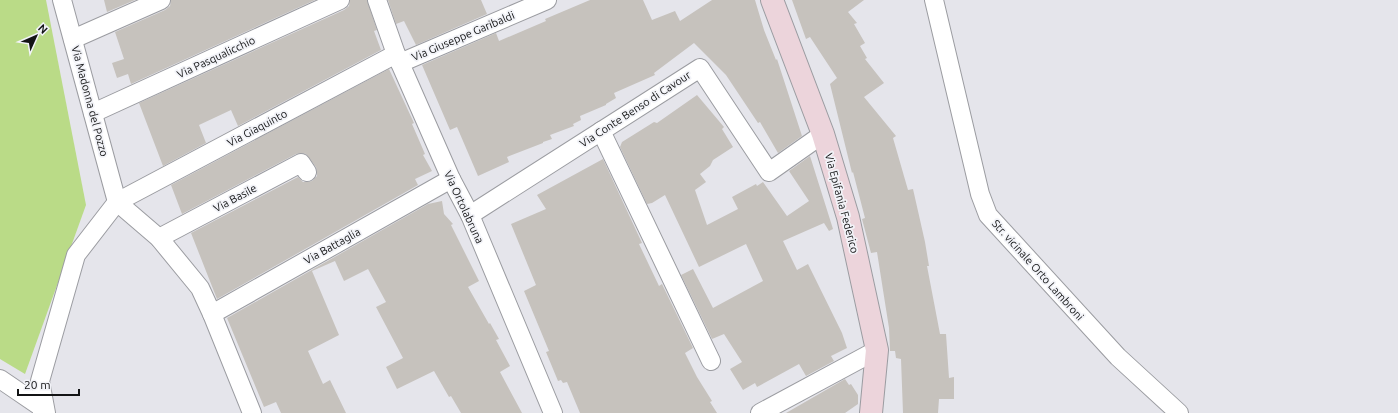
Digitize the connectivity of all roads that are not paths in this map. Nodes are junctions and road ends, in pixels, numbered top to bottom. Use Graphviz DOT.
graph roads {
  1 [pos="62,0"];
  2 [pos="162,0"];
  3 [pos="340,0"];
  4 [pos="377,0"];
  5 [pos="547,0"];
  6 [pos="772,0"];
  7 [pos="934,0"];
  8 [pos="73,40"];
  9 [pos="398,59"];
  10 [pos="93,113"];
  11 [pos="601,131"];
  12 [pos="823,134"];
  13 [pos="307,172"];
  14 [pos="451,178"];
  15 [pos="117,202"];
  16 [pos="470,215"];
  17 [pos="159,238"];
  18 [pos="212,314"];
  19 [pos="877,350"];
  20 [pos="711,361"];
  21 [pos="0,379"];
  22 [pos="44,412"];
  23 [pos="252,413"];
  24 [pos="553,413"];
  25 [pos="760,413"];
  26 [pos="871,413"];
  27 [pos="1179,413"];
  1 -- 8 [label="street, Via Madonna del Pozzo"];
  2 -- 8 [label="street"];
  3 -- 10 [label="street, Via Pasqualicchio"];
  4 -- 9 [label="street, Via Ortolabruna"];
  5 -- 9 [label="street, Via Giuseppe Garibaldi"];
  6 -- 12 [label="main road, Via Epifania Federico"];
  7 -- 27 [label="street, Str. vicinale Orto Lambroni"];
  8 -- 10 [label="street, Via Madonna del Pozzo"];
  9 -- 14 [label="street, Via Ortolabruna"];
  9 -- 15 [label="street, Via Giaquinto"];
  10 -- 15 [label="street, Via Madonna del Pozzo"];
  11 -- 12 [label="street, Via Conte Benso di Cavour"];
  11 -- 16 [label="street, Via Conte Benso di Cavour"];
  11 -- 20 [label="street"];
  12 -- 19 [label="main road, Via Epifania Federico"];
  13 -- 17 [label="street, Via Basile"];
  14 -- 16 [label="street, Via Ortolabruna"];
  14 -- 18 [label="street, Via Battaglia"];
  15 -- 17 [label="street"];
  15 -- 22 [label="street"];
  16 -- 24 [label="street, Via Ortolabruna"];
  17 -- 18 [label="street"];
  18 -- 23 [label="street"];
  19 -- 25 [label="street"];
  19 -- 26 [label="main road, Via Epifania Federico"];
  21 -- 22 [label="street"];
}
